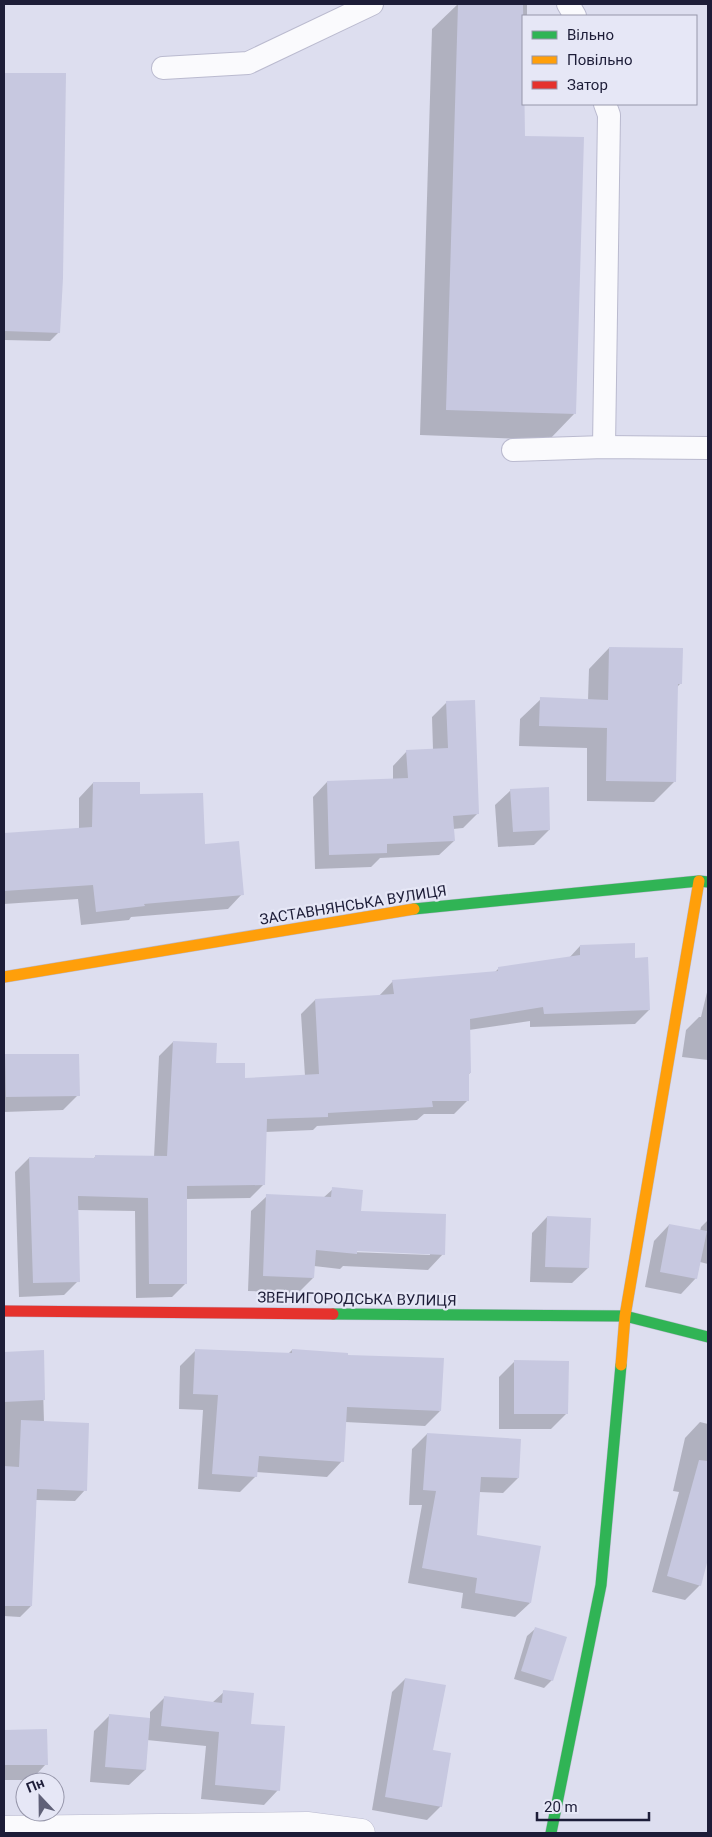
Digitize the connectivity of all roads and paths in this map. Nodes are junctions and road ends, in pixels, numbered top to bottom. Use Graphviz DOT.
graph roads {
  1 [pos="372,4"];
  2 [pos="568,4"];
  3 [pos="574,15"];
  4 [pos="163,68"];
  5 [pos="605,105"];
  6 [pos="604,447"];
  7 [pos="708,448"];
  8 [pos="513,450"];
  9 [pos="704,881"];
  10 [pos="4,977"];
  11 [pos="4,1311"];
  12 [pos="625,1316"];
  13 [pos="708,1337"];
  14 [pos="4,1830"];
  15 [pos="361,1833"];
  16 [pos="551,1833"];
  1 -- 4 [label="lane"];
  2 -- 3 [label="lane"];
  5 -- 6 [label="lane"];
  6 -- 7 [label="lane"];
  6 -- 8 [label="lane"];
  9 -- 10 [label="street, ЗАСТАВНЯНСЬКА ВУЛИЦЯ"];
  9 -- 12 [label="street"];
  11 -- 12 [label="street, ЗВЕНИГОРОДСЬКА ВУЛИЦЯ"];
  12 -- 13 [label="street, ЗВЕНИГОРОДСЬКА ВУЛИЦЯ"];
  12 -- 16 [label="street"];
  14 -- 15 [label="street"];
}
